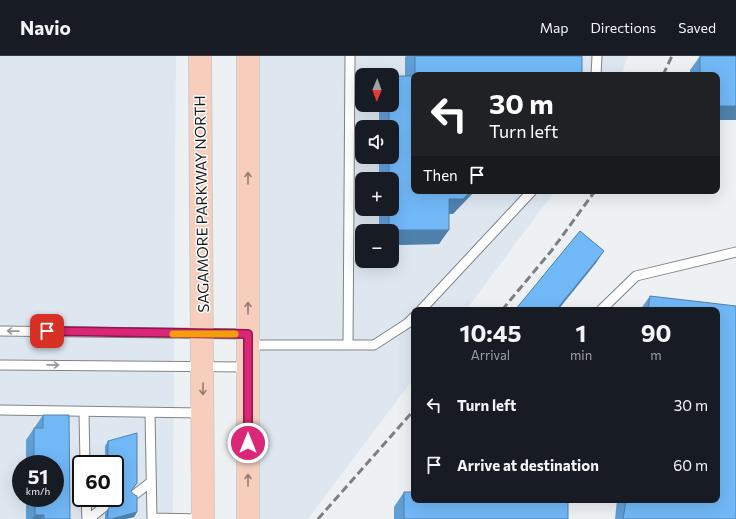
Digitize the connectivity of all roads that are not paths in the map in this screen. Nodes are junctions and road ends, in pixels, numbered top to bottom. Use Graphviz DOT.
graph roads {
  1 [pos="200,56"];
  2 [pos="248,56"];
  3 [pos="350,56"];
  4 [pos="597,56"];
  5 [pos="596,72"];
  6 [pos="529,194"];
  7 [pos="736,252"];
  8 [pos="424,307"];
  9 [pos="604,307"];
  10 [pos="411,320"];
  11 [pos="0,331"];
  12 [pos="203,334"];
  13 [pos="248,340"];
  14 [pos="348,344"];
  15 [pos="0,365"];
  16 [pos="203,367"];
  17 [pos="248,367"];
  18 [pos="0,410"];
  19 [pos="84,412"];
  20 [pos="150,413"];
  21 [pos="202,413"];
  22 [pos="86,455"];
  23 [pos="151,482"];
  24 [pos="134,495"];
  25 [pos="87,507"];
  26 [pos="104,507"];
  27 [pos="152,518"];
  28 [pos="88,519"];
  29 [pos="203,519"];
  30 [pos="248,519"];
  1 -- 12 [label="main road, SAGAMORE PARKWAY NORTH"];
  13 -- 2 [label="main road, one-way"];
  3 -- 14 [label="lane"];
  4 -- 5 [label="lane"];
  6 -- 8 [label="lane"];
  7 -- 9 [label="lane"];
  10 -- 14 [label="lane"];
  12 -- 11 [label="lane, one-way"];
  12 -- 13 [label="lane"];
  12 -- 16 [label="main road, SAGAMORE PARKWAY NORTH"];
  13 -- 14 [label="lane"];
  13 -- 17 [label="main road"];
  15 -- 16 [label="lane, one-way"];
  16 -- 17 [label="lane"];
  16 -- 21 [label="main road, SAGAMORE PARKWAY NORTH, one-way"];
  30 -- 17 [label="main road, one-way"];
  18 -- 19 [label="lane"];
  19 -- 20 [label="lane"];
  19 -- 22 [label="lane"];
  20 -- 21 [label="lane"];
  20 -- 23 [label="lane"];
  21 -- 29 [label="main road, SAGAMORE PARKWAY NORTH"];
  23 -- 24 [label="lane"];
  23 -- 27 [label="lane"];
  25 -- 28 [label="lane"];
  26 -- 28 [label="lane"];
  27 -- 29 [label="lane"];
}
